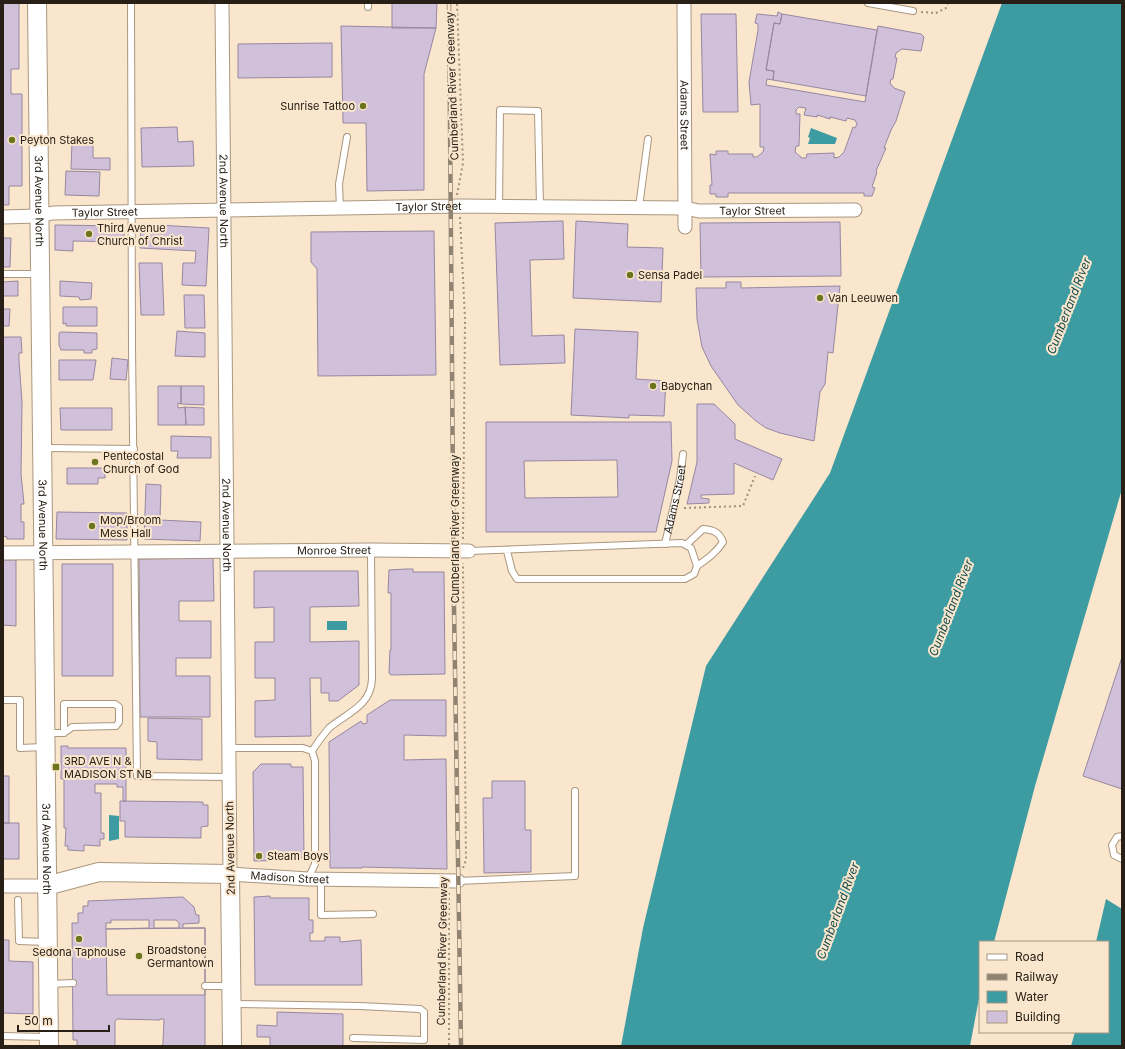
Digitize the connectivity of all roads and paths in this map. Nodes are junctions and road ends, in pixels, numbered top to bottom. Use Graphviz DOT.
graph roads {
  1 [pos="37,3"];
  2 [pos="131,3"];
  3 [pos="222,3"];
  4 [pos="458,3"];
  5 [pos="684,3"];
  6 [pos="868,3"];
  7 [pos="948,3"];
  8 [pos="913,11"];
  9 [pos="347,137"];
  10 [pos="648,139"];
  11 [pos="459,206"];
  12 [pos="499,207"];
  13 [pos="540,207"];
  14 [pos="639,207"];
  15 [pos="684,208"];
  16 [pos="340,209"];
  17 [pos="855,210"];
  18 [pos="224,211"];
  19 [pos="131,212"];
  20 [pos="38,216"];
  21 [pos="3,217"];
  22 [pos="685,227"];
  23 [pos="3,274"];
  24 [pos="39,274"];
  25 [pos="41,448"];
  26 [pos="134,449"];
  27 [pos="683,454"];
  28 [pos="755,476"];
  29 [pos="684,508"];
  30 [pos="665,544"];
  31 [pos="686,545"];
  32 [pos="371,550"];
  33 [pos="507,551"];
  34 [pos="42,552"];
  35 [pos="136,552"];
  36 [pos="227,552"];
  37 [pos="466,552"];
  38 [pos="3,553"];
  39 [pos="697,566"];
  40 [pos="3,700"];
  41 [pos="64,732"];
  42 [pos="44,740"];
  43 [pos="229,748"];
  44 [pos="312,751"];
  45 [pos="229,777"];
  46 [pos="575,791"];
  47 [pos="1122,836"];
  48 [pos="1122,859"];
  49 [pos="230,874"];
  50 [pos="315,879"];
  51 [pos="453,881"];
  52 [pos="3,886"];
  53 [pos="46,886"];
  54 [pos="18,900"];
  55 [pos="373,914"];
  56 [pos="47,942"];
  57 [pos="73,983"];
  58 [pos="47,984"];
  59 [pos="205,986"];
  60 [pos="231,995"];
  61 [pos="3,1036"];
  62 [pos="353,1038"];
  63 [pos="49,1042"];
  64 [pos="232,1046"];
  65 [pos="449,1046"];
  1 -- 20 [label="street, 3rd Avenue North"];
  2 -- 19 [label="lane"];
  3 -- 18 [label="street, 2nd Avenue North"];
  4 -- 11 [label="path, Cumberland River Greenway"];
  5 -- 15 [label="street, Adams Street"];
  6 -- 8 [label="lane"];
  7 -- 8 [label="path"];
  9 -- 16 [label="lane"];
  10 -- 14 [label="lane"];
  11 -- 12 [label="street, Taylor Street"];
  11 -- 16 [label="street, Taylor Street"];
  11 -- 37 [label="path, Cumberland River Greenway"];
  12 -- 13 [label="street, Taylor Street"];
  12 -- 13 [label="lane"];
  13 -- 14 [label="street, Taylor Street"];
  14 -- 15 [label="street, Taylor Street"];
  15 -- 17 [label="street, Taylor Street"];
  15 -- 22 [label="street, Adams Street"];
  16 -- 18 [label="street, Taylor Street"];
  18 -- 19 [label="street, Taylor Street"];
  18 -- 36 [label="street, 2nd Avenue North"];
  19 -- 20 [label="street, Taylor Street"];
  19 -- 26 [label="lane"];
  20 -- 21 [label="street, Taylor Street"];
  20 -- 24 [label="street, 3rd Avenue North"];
  23 -- 24 [label="lane"];
  24 -- 25 [label="street, 3rd Avenue North"];
  25 -- 26 [label="lane"];
  25 -- 34 [label="street, 3rd Avenue North"];
  26 -- 35 [label="lane"];
  27 -- 30 [label="lane, Adams Street"];
  28 -- 29 [label="path"];
  30 -- 31 [label="lane, Monroe Street"];
  30 -- 33 [label="lane, Monroe Street"];
  31 -- 39 [label="lane"];
  31 -- 39 [label="lane"];
  32 -- 36 [label="street, Monroe Street"];
  32 -- 37 [label="street, Monroe Street"];
  32 -- 44 [label="lane"];
  33 -- 37 [label="lane, Monroe Street"];
  33 -- 39 [label="lane"];
  34 -- 35 [label="street, Monroe Street"];
  34 -- 38 [label="street, Monroe Street"];
  34 -- 42 [label="street, 3rd Avenue North"];
  35 -- 36 [label="street, Monroe Street"];
  35 -- 45 [label="lane"];
  36 -- 43 [label="street, 2nd Avenue North"];
  37 -- 51 [label="path, Cumberland River Greenway"];
  40 -- 42 [label="lane"];
  41 -- 41 [label="lane"];
  41 -- 42 [label="lane"];
  42 -- 53 [label="street, 3rd Avenue North"];
  43 -- 44 [label="lane"];
  43 -- 45 [label="street, 2nd Avenue North"];
  44 -- 50 [label="lane"];
  45 -- 49 [label="street, 2nd Avenue North"];
  46 -- 51 [label="lane"];
  47 -- 48 [label="lane"];
  49 -- 50 [label="street, Madison Street"];
  49 -- 53 [label="street, Madison Street"];
  49 -- 60 [label="street, 2nd Avenue North"];
  50 -- 51 [label="street, Madison Street"];
  50 -- 55 [label="lane"];
  51 -- 65 [label="path, Cumberland River Greenway"];
  52 -- 53 [label="street, Madison Street"];
  53 -- 56 [label="street, 3rd Avenue North"];
  54 -- 56 [label="lane"];
  56 -- 58 [label="street, 3rd Avenue North"];
  57 -- 58 [label="lane"];
  58 -- 63 [label="street, 3rd Avenue North"];
  59 -- 60 [label="lane"];
  60 -- 62 [label="lane"];
  60 -- 64 [label="street, 2nd Avenue North"];
  61 -- 63 [label="lane"];
}
